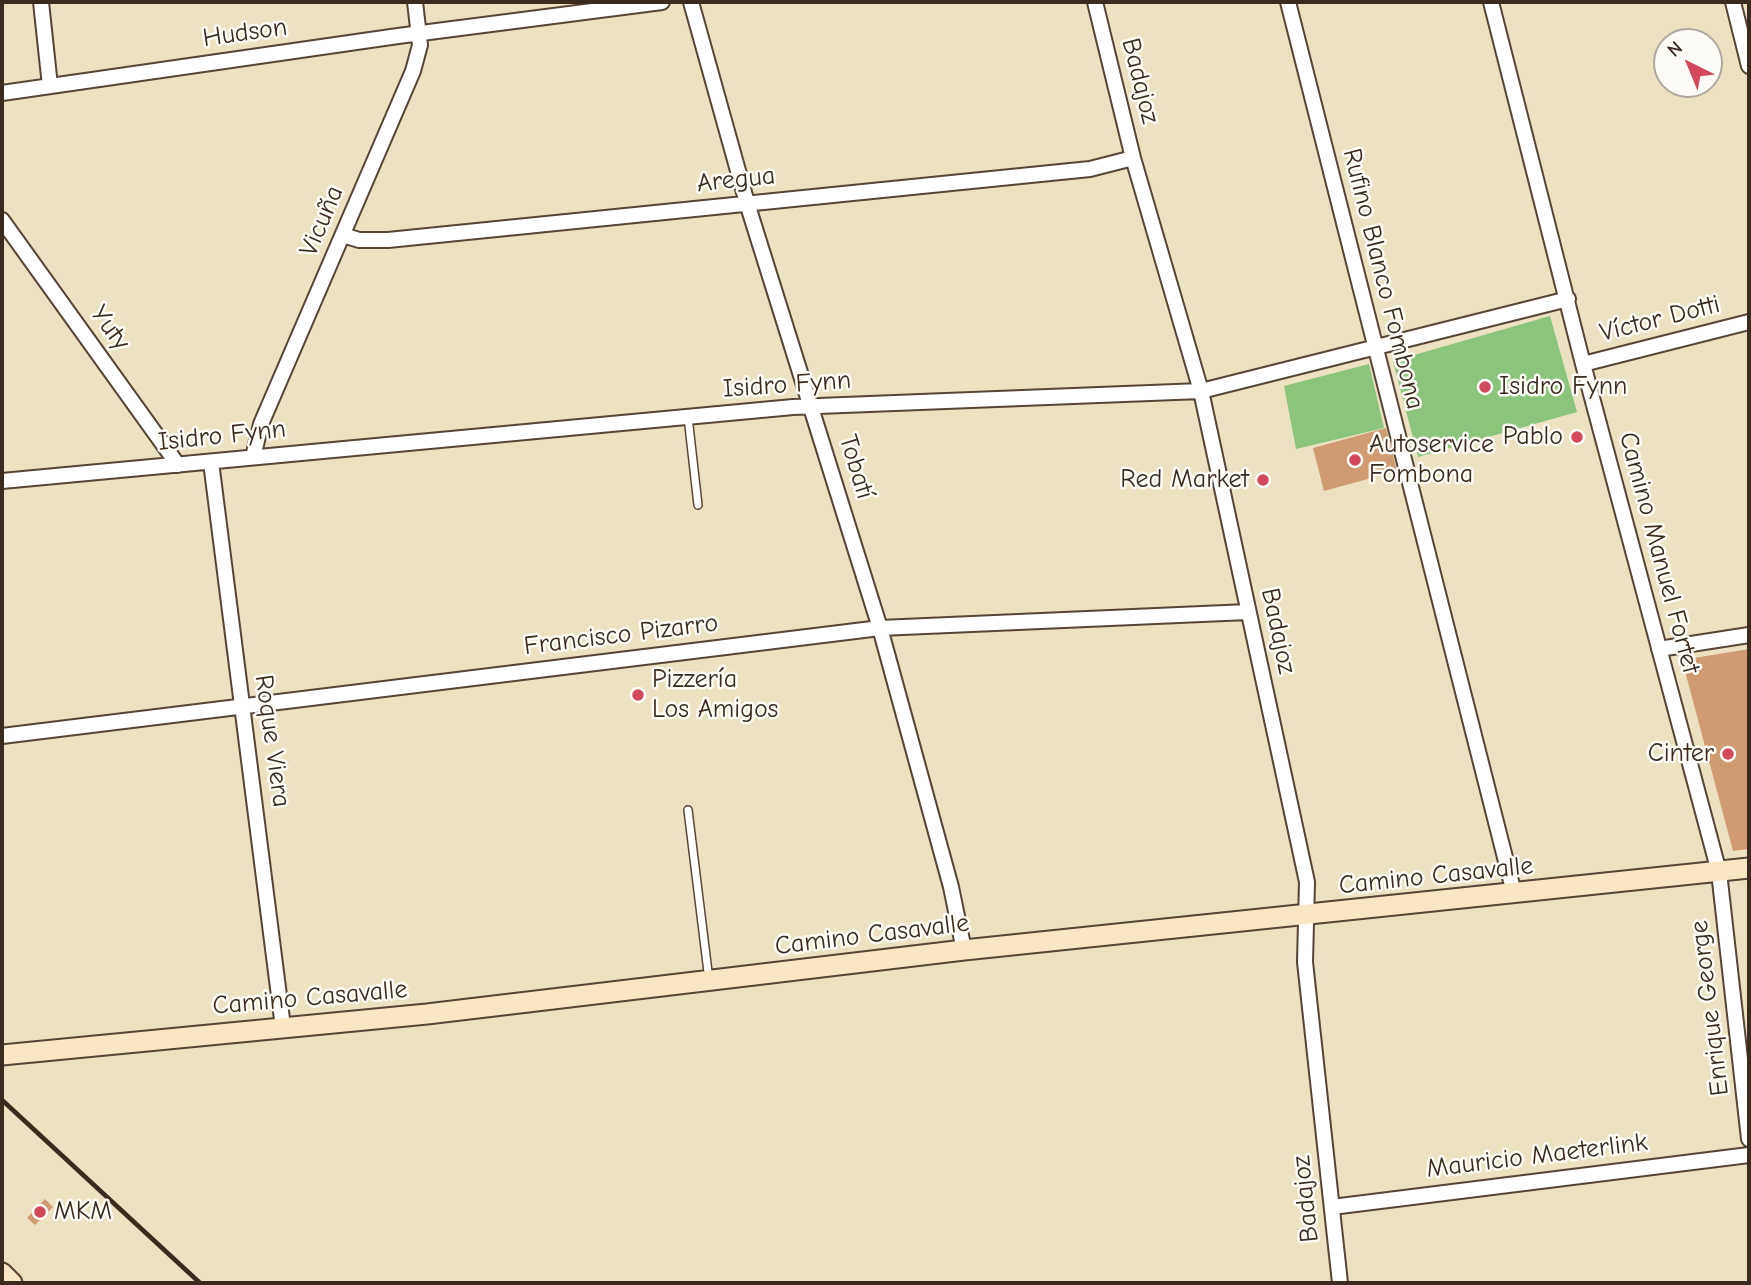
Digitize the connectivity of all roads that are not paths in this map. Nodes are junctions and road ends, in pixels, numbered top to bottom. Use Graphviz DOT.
graph roads {
  1 [pos="41,2"];
  2 [pos="415,2"];
  3 [pos="662,2"];
  4 [pos="691,2"];
  5 [pos="1095,2"];
  6 [pos="1288,2"];
  7 [pos="1491,2"];
  8 [pos="1733,2"];
  9 [pos="419,34"];
  10 [pos="1749,66"];
  11 [pos="50,86"];
  12 [pos="2,93"];
  13 [pos="1133,158"];
  14 [pos="747,203"];
  15 [pos="2,220"];
  16 [pos="343,235"];
  17 [pos="1568,299"];
  18 [pos="1749,322"];
  19 [pos="1375,348"];
  20 [pos="1583,364"];
  21 [pos="1201,391"];
  22 [pos="811,406"];
  23 [pos="688,417"];
  24 [pos="253,457"];
  25 [pos="211,462"];
  26 [pos="178,465"];
  27 [pos="2,481"];
  28 [pos="698,505"];
  29 [pos="1248,612"];
  30 [pos="880,628"];
  31 [pos="1749,635"];
  32 [pos="1659,649"];
  33 [pos="241,706"];
  34 [pos="2,736"];
  35 [pos="688,810"];
  36 [pos="1749,868"];
  37 [pos="1719,872"];
  38 [pos="1514,893"];
  39 [pos="1308,916"];
  40 [pos="964,950"];
  41 [pos="709,980"];
  42 [pos="284,1027"];
  43 [pos="2,1055"];
  44 [pos="1749,1139"];
  45 [pos="1749,1155"];
  46 [pos="1332,1207"];
  47 [pos="2,1273"];
  48 [pos="12,1283"];
  49 [pos="1340,1283"];
  1 -- 11 [label="street"];
  2 -- 9 [label="street, Vicuña"];
  3 -- 9 [label="street, Hudson"];
  4 -- 14 [label="street, Tobatí"];
  5 -- 13 [label="street, Badajoz"];
  6 -- 19 [label="street, Rufino Blanco Fombona"];
  7 -- 17 [label="street, Camino Manuel Fortet"];
  8 -- 10 [label="street"];
  9 -- 11 [label="street, Hudson"];
  9 -- 16 [label="street, Vicuña"];
  11 -- 12 [label="street, Hudson"];
  13 -- 14 [label="street, Aregua"];
  13 -- 21 [label="street, Badajoz"];
  14 -- 16 [label="street, Aregua"];
  14 -- 22 [label="street, Tobatí"];
  15 -- 26 [label="street, Yuty"];
  16 -- 24 [label="street, Vicuña"];
  17 -- 19 [label="street, Isidro Fynn"];
  17 -- 20 [label="street, Camino Manuel Fortet"];
  18 -- 20 [label="street, Víctor Dotti"];
  19 -- 21 [label="street, Isidro Fynn"];
  19 -- 38 [label="street, Rufino Blanco Fombona"];
  20 -- 32 [label="street, Camino Manuel Fortet"];
  21 -- 22 [label="street, Isidro Fynn"];
  21 -- 29 [label="street, Badajoz"];
  22 -- 23 [label="street, Isidro Fynn"];
  22 -- 30 [label="street, Tobatí"];
  23 -- 24 [label="street, Isidro Fynn"];
  23 -- 28 [label="lane"];
  24 -- 25 [label="street, Isidro Fynn"];
  25 -- 26 [label="street, Isidro Fynn"];
  25 -- 33 [label="street, Roque Viera"];
  26 -- 27 [label="street, Isidro Fynn"];
  29 -- 30 [label="street, Francisco Pizarro"];
  29 -- 39 [label="street, Badajoz"];
  30 -- 33 [label="street, Francisco Pizarro"];
  30 -- 40 [label="street, Tobatí"];
  31 -- 32 [label="street"];
  32 -- 37 [label="street, Camino Manuel Fortet"];
  33 -- 34 [label="street, Francisco Pizarro"];
  33 -- 42 [label="street, Roque Viera"];
  35 -- 41 [label="lane"];
  36 -- 37 [label="street, Camino Casavalle"];
  37 -- 38 [label="street, Camino Casavalle"];
  37 -- 44 [label="street, Enrique George"];
  38 -- 39 [label="street, Camino Casavalle"];
  39 -- 40 [label="street, Camino Casavalle"];
  39 -- 46 [label="street, Badajoz"];
  40 -- 41 [label="street, Camino Casavalle"];
  41 -- 42 [label="street, Camino Casavalle"];
  42 -- 43 [label="street, Camino Casavalle"];
  45 -- 46 [label="street, Mauricio Maeterlink"];
  46 -- 49 [label="street, Badajoz"];
  47 -- 48 [label="street"];
}
